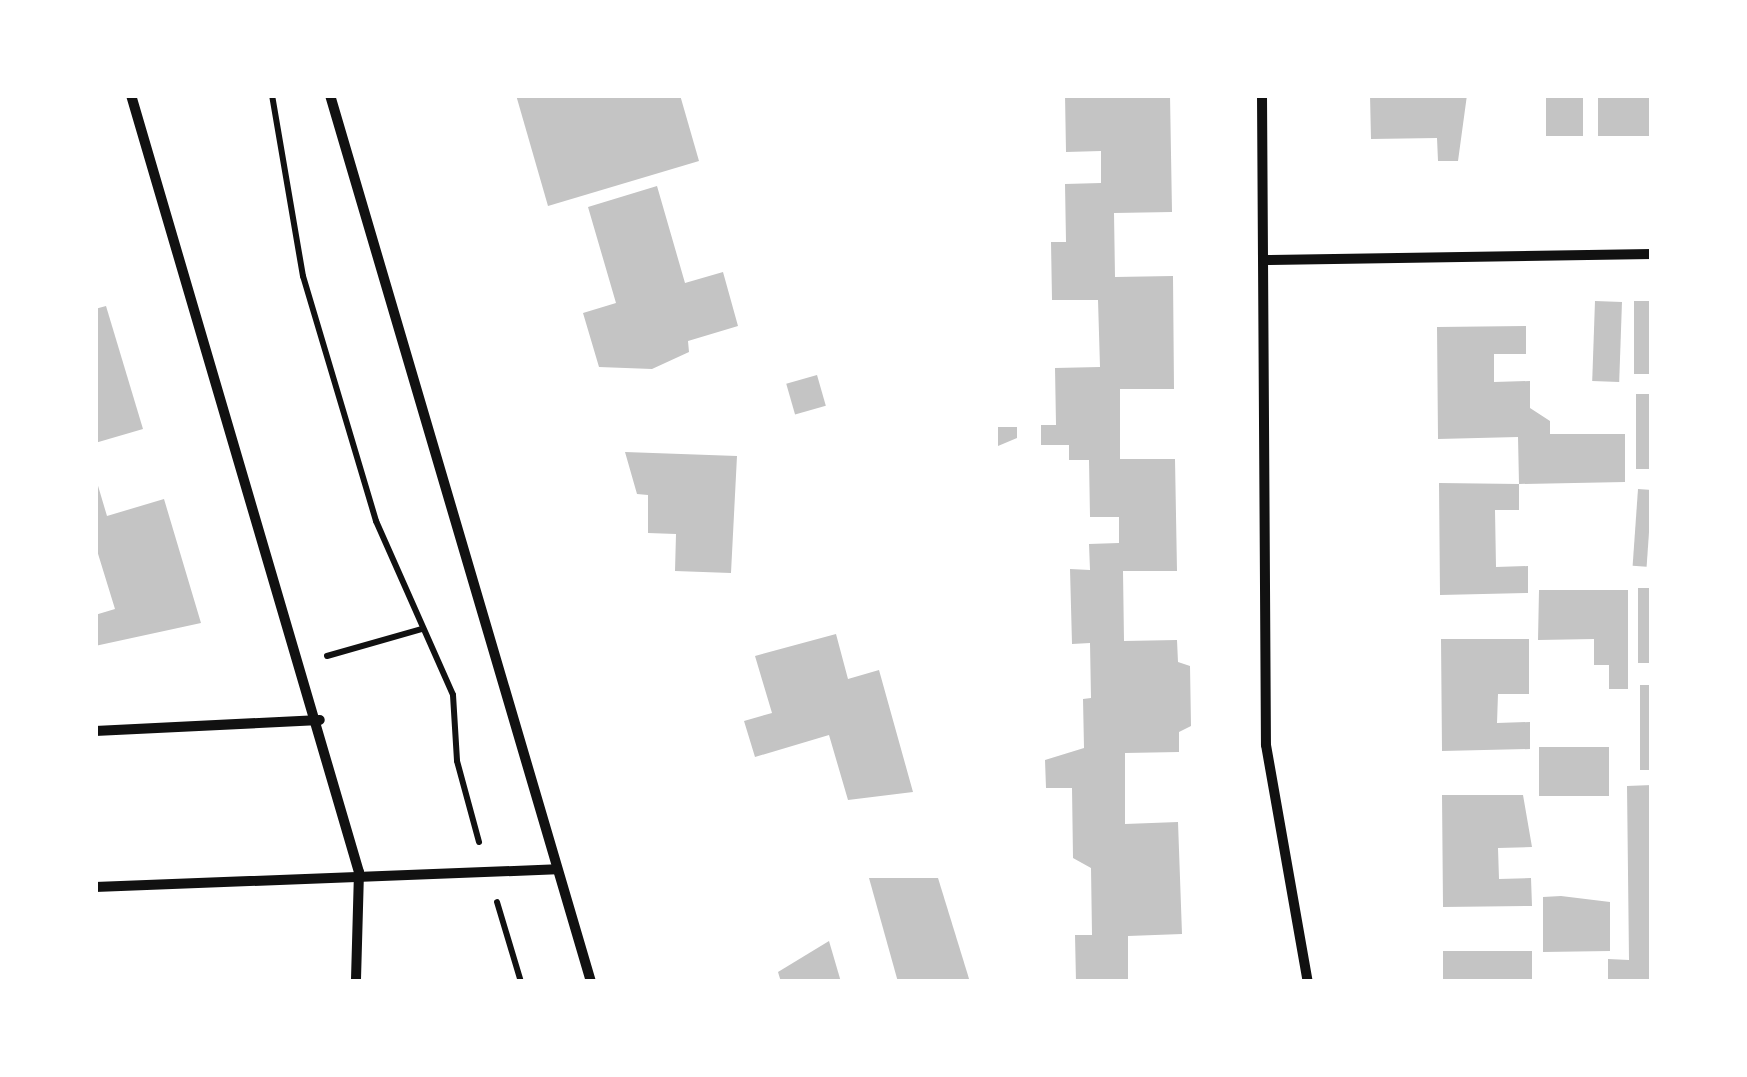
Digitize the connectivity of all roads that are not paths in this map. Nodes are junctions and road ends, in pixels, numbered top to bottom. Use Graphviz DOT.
graph roads {
  1 [pos="131,95"];
  2 [pos="330,95"];
  3 [pos="1262,95"];
  4 [pos="1652,254"];
  5 [pos="1264,260"];
  6 [pos="320,720"];
  7 [pos="95,731"];
  8 [pos="557,869"];
  9 [pos="359,872"];
  10 [pos="95,887"];
  11 [pos="356,982"];
  12 [pos="591,982"];
  13 [pos="1308,982"];
  1 -- 6 [label="street"];
  2 -- 8 [label="street"];
  3 -- 5 [label="street"];
  4 -- 5 [label="street"];
  5 -- 13 [label="street"];
  6 -- 7 [label="street"];
  6 -- 9 [label="street"];
  8 -- 9 [label="street"];
  8 -- 12 [label="street"];
  9 -- 10 [label="street"];
  9 -- 11 [label="street"];
}
